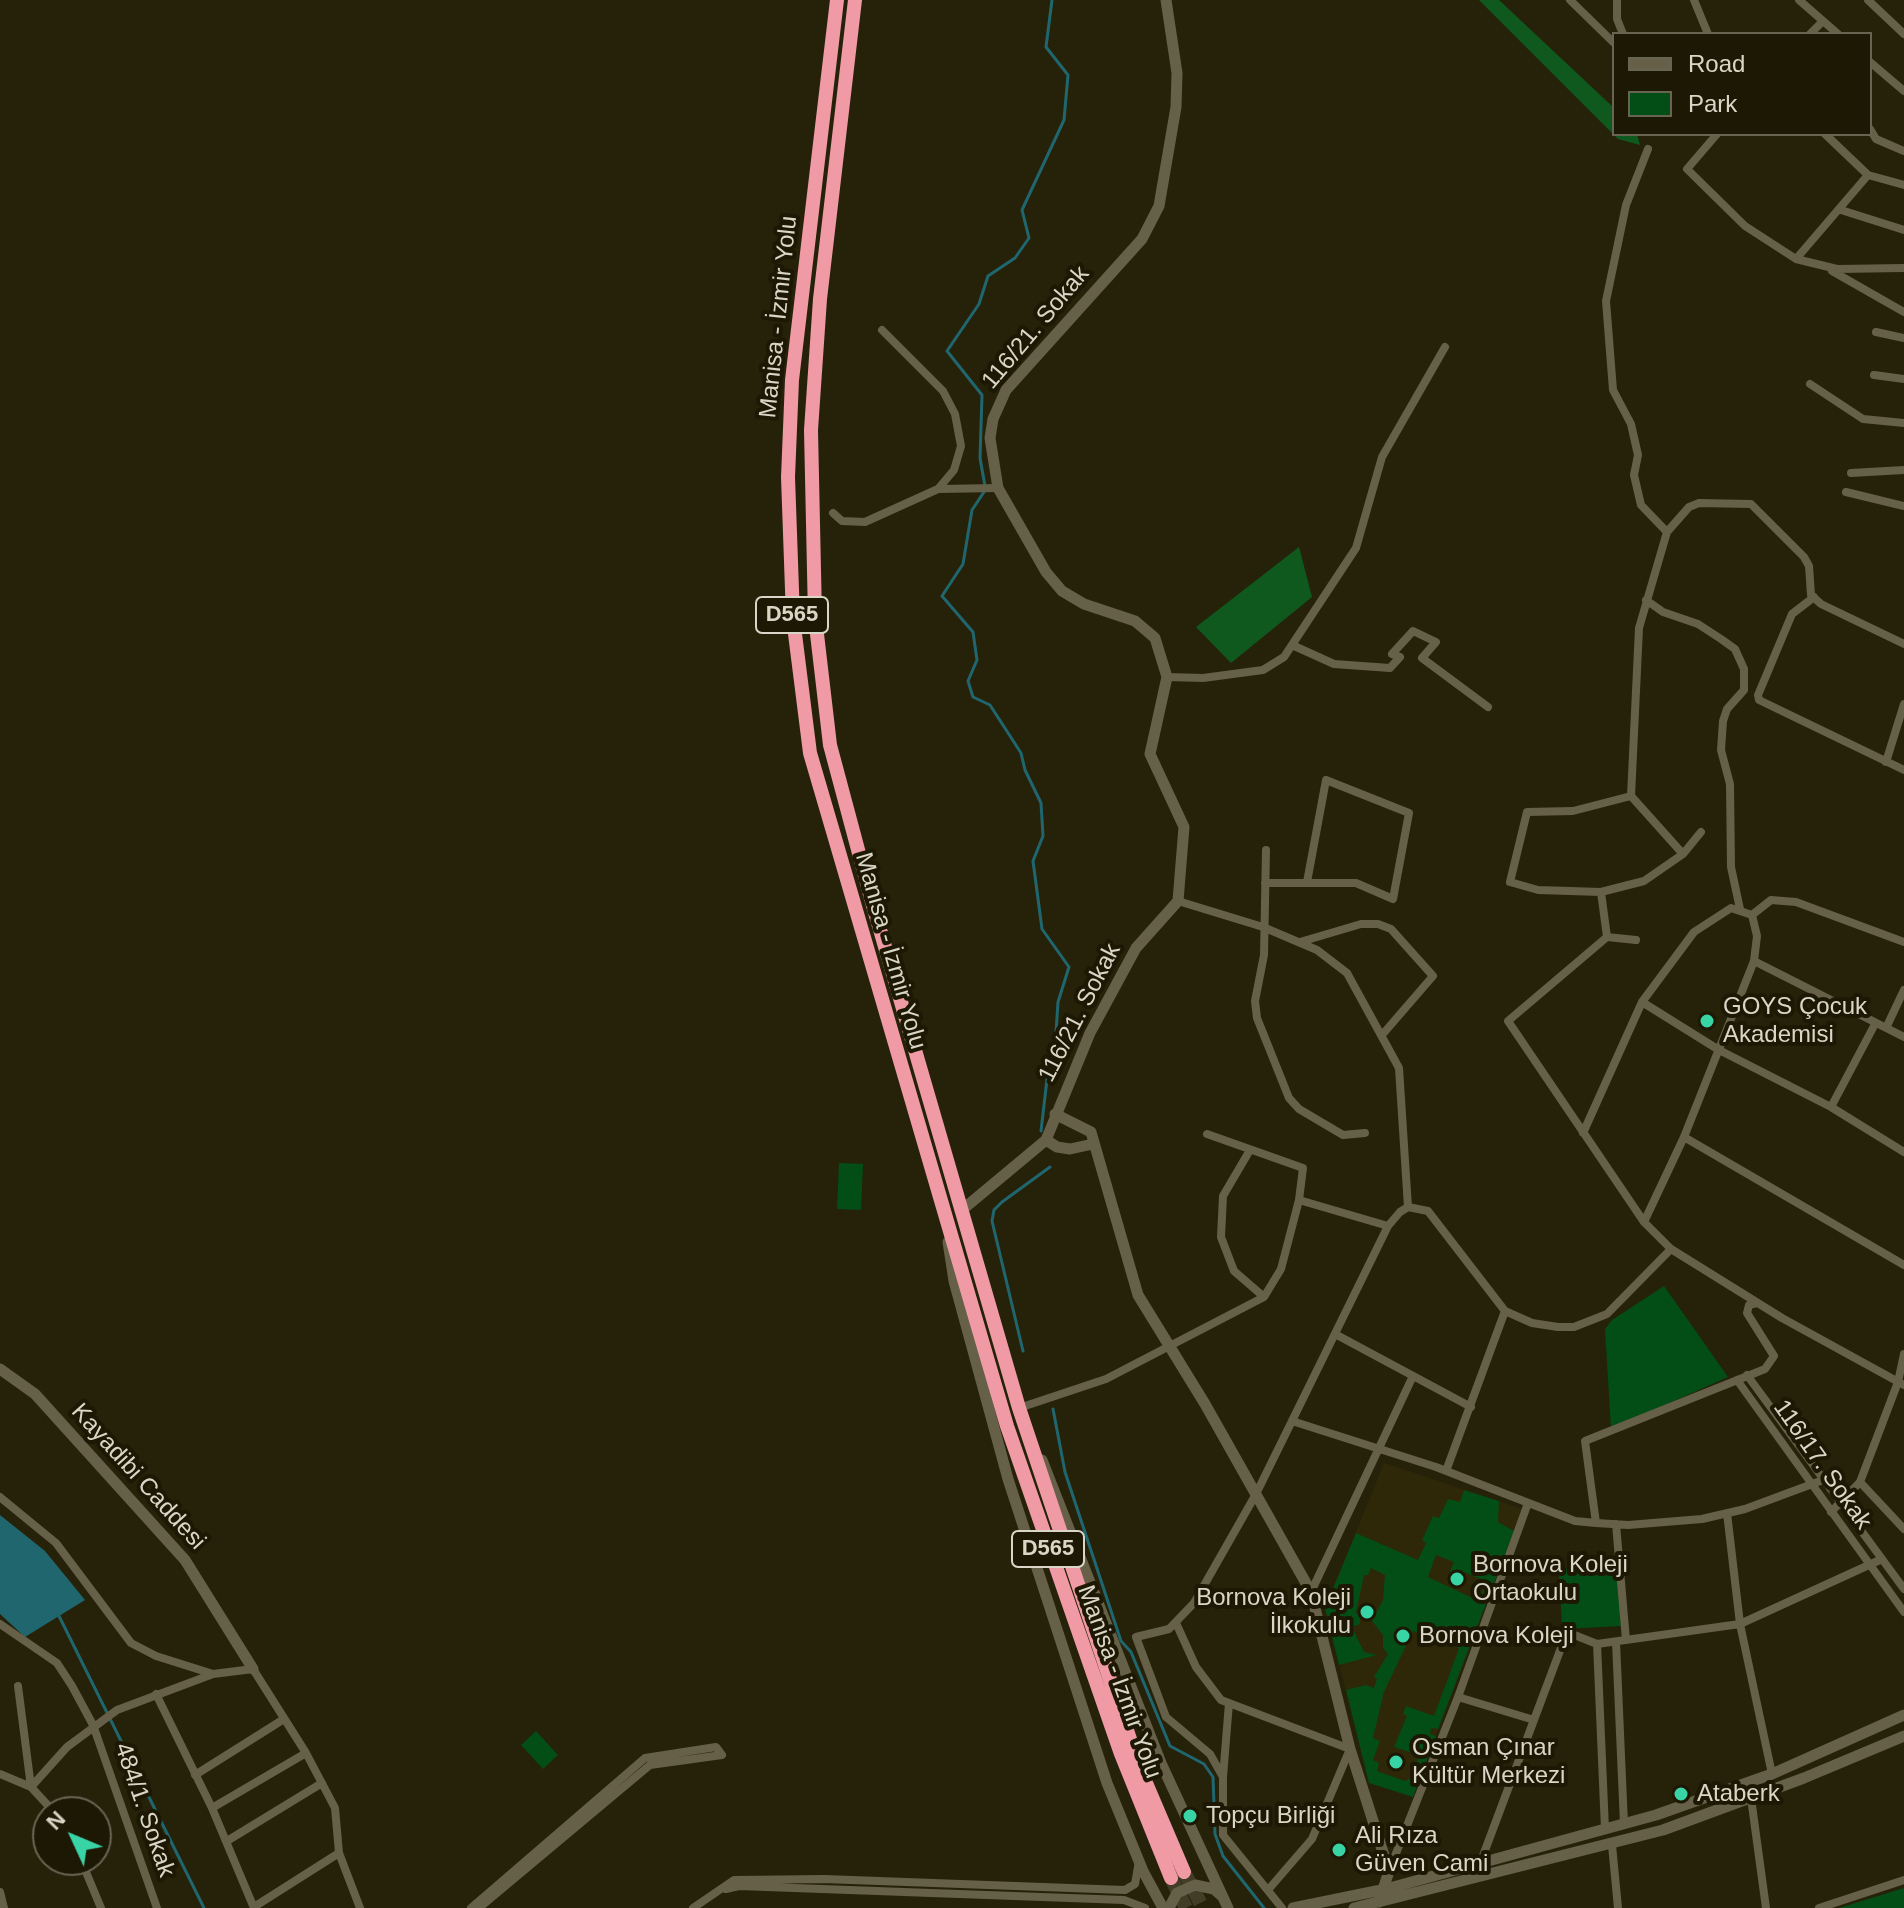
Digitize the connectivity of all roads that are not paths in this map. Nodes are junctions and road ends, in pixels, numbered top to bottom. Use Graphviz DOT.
graph roads {
  1 [pos="837,0"];
  2 [pos="855,0"];
  3 [pos="1166,0"];
  4 [pos="1570,0"];
  5 [pos="1617,0"];
  6 [pos="1694,0"];
  7 [pos="1799,0"];
  8 [pos="1868,0"];
  9 [pos="1823,21"];
  10 [pos="1622,32"];
  11 [pos="1707,32"];
  12 [pos="1812,32"];
  13 [pos="1836,32"];
  14 [pos="1904,34"];
  15 [pos="1612,41"];
  16 [pos="1872,64"];
  17 [pos="1904,91"];
  18 [pos="1872,132"];
  19 [pos="1715,136"];
  20 [pos="1827,136"];
  21 [pos="1648,149"];
  22 [pos="1904,151"];
  23 [pos="1868,175"];
  24 [pos="1904,185"];
  25 [pos="1841,210"];
  26 [pos="1904,230"];
  27 [pos="1796,259"];
  28 [pos="1825,266"];
  29 [pos="1904,268"];
  30 [pos="1904,312"];
  31 [pos="882,330"];
  32 [pos="1876,332"];
  33 [pos="1904,338"];
  34 [pos="1445,347"];
  35 [pos="1874,375"];
  36 [pos="1904,379"];
  37 [pos="1810,384"];
  38 [pos="1904,423"];
  39 [pos="1904,470"];
  40 [pos="1851,473"];
  41 [pos="998,488"];
  42 [pos="938,489"];
  43 [pos="1846,492"];
  44 [pos="1904,506"];
  45 [pos="833,513"];
  46 [pos="1667,532"];
  47 [pos="1814,597"];
  48 [pos="1646,600"];
  49 [pos="1904,644"];
  50 [pos="1292,645"];
  51 [pos="1167,677"];
  52 [pos="1904,704"];
  53 [pos="1488,707"];
  54 [pos="1886,762"];
  55 [pos="1904,770"];
  56 [pos="1631,796"];
  57 [pos="1701,832"];
  58 [pos="1266,850"];
  59 [pos="1683,854"];
  60 [pos="1307,882"];
  61 [pos="1265,883"];
  62 [pos="1601,892"];
  63 [pos="1178,901"];
  64 [pos="1740,909"];
  65 [pos="1752,915"];
  66 [pos="1263,927"];
  67 [pos="1607,937"];
  68 [pos="1636,940"];
  69 [pos="1299,942"];
  70 [pos="1904,942"];
  71 [pos="1754,961"];
  72 [pos="1904,990"];
  73 [pos="1642,1002"];
  74 [pos="1875,1024"];
  75 [pos="1886,1028"];
  76 [pos="1382,1035"];
  77 [pos="1904,1037"];
  78 [pos="1719,1050"];
  79 [pos="1831,1107"];
  80 [pos="1055,1114"];
  81 [pos="1365,1133"];
  82 [pos="1583,1133"];
  83 [pos="1207,1134"];
  84 [pos="1684,1137"];
  85 [pos="1046,1140"];
  86 [pos="1093,1144"];
  87 [pos="1250,1150"];
  88 [pos="1904,1152"];
  89 [pos="1299,1200"];
  90 [pos="1408,1207"];
  91 [pos="962,1210"];
  92 [pos="943,1214"];
  93 [pos="1644,1222"];
  94 [pos="1388,1226"];
  95 [pos="1671,1249"];
  96 [pos="1904,1265"];
  97 [pos="1264,1297"];
  98 [pos="1757,1303"];
  99 [pos="1505,1311"];
  100 [pos="1335,1334"];
  101 [pos="1170,1345"];
  102 [pos="1904,1354"];
  103 [pos="0,1369"];
  104 [pos="1747,1375"];
  105 [pos="1413,1376"];
  106 [pos="1737,1380"];
  107 [pos="1901,1383"];
  108 [pos="1471,1407"];
  109 [pos="1020,1412"];
  110 [pos="1292,1421"];
  111 [pos="1378,1449"];
  112 [pos="1446,1471"];
  113 [pos="1823,1480"];
  114 [pos="1860,1482"];
  115 [pos="1811,1484"];
  116 [pos="1256,1494"];
  117 [pos="0,1497"];
  118 [pos="1528,1503"];
  119 [pos="1841,1503"];
  120 [pos="1831,1512"];
  121 [pos="1727,1513"];
  122 [pos="1596,1523"];
  123 [pos="1616,1524"];
  124 [pos="1904,1529"];
  125 [pos="1882,1559"];
  126 [pos="1868,1565"];
  127 [pos="1904,1589"];
  128 [pos="1311,1592"];
  129 [pos="1904,1612"];
  130 [pos="1176,1623"];
  131 [pos="0,1624"];
  132 [pos="1740,1624"];
  133 [pos="1621,1641"];
  134 [pos="1597,1644"];
  135 [pos="253,1669"];
  136 [pos="213,1674"];
  137 [pos="18,1686"];
  138 [pos="156,1694"];
  139 [pos="1458,1697"];
  140 [pos="1229,1703"];
  141 [pos="1904,1715"];
  142 [pos="284,1719"];
  143 [pos="1534,1720"];
  144 [pos="93,1725"];
  145 [pos="1904,1736"];
  146 [pos="1350,1749"];
  147 [pos="306,1753"];
  148 [pos="0,1774"];
  149 [pos="1772,1774"];
  150 [pos="195,1775"];
  151 [pos="1223,1777"];
  152 [pos="322,1783"];
  153 [pos="31,1787"];
  154 [pos="39,1796"];
  155 [pos="1751,1798"];
  156 [pos="212,1808"];
  157 [pos="1624,1824"];
  158 [pos="1605,1829"];
  159 [pos="227,1841"];
  160 [pos="1612,1845"];
  161 [pos="339,1853"];
  162 [pos="1139,1860"];
  163 [pos="1481,1861"];
  164 [pos="1389,1871"];
  165 [pos="88,1876"];
  166 [pos="1904,1880"];
  167 [pos="1386,1889"];
  168 [pos="1268,1890"];
  169 [pos="1379,1902"];
  170 [pos="1227,1906"];
  171 [pos="101,1908"];
  172 [pos="157,1908"];
  173 [pos="254,1908"];
  174 [pos="360,1908"];
  175 [pos="471,1908"];
  176 [pos="479,1908"];
  177 [pos="693,1908"];
  178 [pos="700,1908"];
  179 [pos="1145,1908"];
  180 [pos="1166,1908"];
  181 [pos="1240,1908"];
  182 [pos="1282,1908"];
  183 [pos="1293,1908"];
  184 [pos="1354,1908"];
  185 [pos="1618,1908"];
  186 [pos="1766,1908"];
  187 [pos="1819,1908"];
  1 -- 92 [label="highway, Manisa - İzmir Yolu / D565"];
  2 -- 91 [label="highway, Manisa - İzmir Yolu / D565"];
  3 -- 41 [label="street, 116/21. Sokak"];
  4 -- 15 [label="street"];
  5 -- 10 [label="street"];
  6 -- 11 [label="street"];
  7 -- 9 [label="street"];
  8 -- 14 [label="street"];
  9 -- 12 [label="street"];
  9 -- 13 [label="street"];
  16 -- 17 [label="street"];
  18 -- 22 [label="street"];
  19 -- 27 [label="street"];
  20 -- 23 [label="street"];
  21 -- 46 [label="street"];
  23 -- 24 [label="street"];
  23 -- 25 [label="street"];
  25 -- 26 [label="street"];
  25 -- 27 [label="street"];
  27 -- 28 [label="street"];
  28 -- 29 [label="street"];
  28 -- 30 [label="street"];
  31 -- 42 [label="street"];
  32 -- 33 [label="street"];
  34 -- 50 [label="street"];
  35 -- 36 [label="street"];
  37 -- 38 [label="street"];
  39 -- 40 [label="street"];
  41 -- 42 [label="street"];
  41 -- 51 [label="street, 116/21. Sokak"];
  42 -- 45 [label="street"];
  43 -- 44 [label="street"];
  46 -- 47 [label="street"];
  46 -- 48 [label="street"];
  47 -- 49 [label="street"];
  47 -- 54 [label="street"];
  48 -- 56 [label="street"];
  48 -- 64 [label="street"];
  50 -- 51 [label="street"];
  50 -- 53 [label="street"];
  51 -- 63 [label="street, 116/21. Sokak"];
  52 -- 54 [label="street"];
  54 -- 55 [label="street"];
  56 -- 59 [label="street"];
  56 -- 62 [label="street"];
  57 -- 59 [label="street"];
  58 -- 61 [label="street"];
  59 -- 62 [label="street"];
  60 -- 60 [label="street"];
  60 -- 61 [label="street"];
  61 -- 66 [label="street"];
  62 -- 67 [label="street"];
  63 -- 66 [label="street"];
  63 -- 80 [label="street, 116/21. Sokak"];
  64 -- 65 [label="street"];
  64 -- 73 [label="street"];
  65 -- 70 [label="street"];
  65 -- 71 [label="street"];
  66 -- 69 [label="street"];
  66 -- 81 [label="street"];
  67 -- 68 [label="street"];
  67 -- 82 [label="street"];
  69 -- 76 [label="street"];
  69 -- 76 [label="street"];
  71 -- 74 [label="street"];
  71 -- 78 [label="street"];
  72 -- 75 [label="street"];
  73 -- 78 [label="street"];
  73 -- 82 [label="street"];
  74 -- 75 [label="street"];
  74 -- 79 [label="street"];
  75 -- 77 [label="street"];
  76 -- 90 [label="street"];
  78 -- 79 [label="street"];
  78 -- 84 [label="street"];
  79 -- 88 [label="street"];
  80 -- 85 [label="street, 116/21. Sokak"];
  80 -- 86 [label="street"];
  82 -- 93 [label="street"];
  83 -- 87 [label="street"];
  84 -- 93 [label="street"];
  84 -- 96 [label="street"];
  85 -- 86 [label="street"];
  85 -- 91 [label="street"];
  86 -- 101 [label="street"];
  87 -- 89 [label="street"];
  87 -- 97 [label="street"];
  89 -- 94 [label="street"];
  89 -- 97 [label="street"];
  90 -- 94 [label="street"];
  90 -- 99 [label="street"];
  91 -- 109 [label="highway, Manisa - İzmir Yolu / D565"];
  92 -- 109 [label="highway, Manisa - İzmir Yolu / D565"];
  92 -- 162 [label="street"];
  93 -- 95 [label="street"];
  94 -- 100 [label="street"];
  95 -- 98 [label="street"];
  95 -- 99 [label="street"];
  97 -- 101 [label="street"];
  98 -- 104 [label="street"];
  98 -- 107 [label="street"];
  99 -- 108 [label="street"];
  100 -- 105 [label="street"];
  100 -- 110 [label="street"];
  101 -- 109 [label="street"];
  101 -- 116 [label="street"];
  102 -- 107 [label="street"];
  103 -- 135 [label="street, Kayadibi Caddesi"];
  104 -- 106 [label="street"];
  104 -- 113 [label="street, 116/17. Sokak"];
  105 -- 108 [label="street"];
  105 -- 111 [label="street"];
  106 -- 115 [label="street, 116/17. Sokak"];
  106 -- 122 [label="street"];
  107 -- 114 [label="street"];
  108 -- 112 [label="street"];
  109 -- 170 [label="street"];
  110 -- 111 [label="street"];
  110 -- 116 [label="street"];
  111 -- 112 [label="street"];
  111 -- 128 [label="street"];
  112 -- 118 [label="street"];
  113 -- 115 [label="street"];
  113 -- 119 [label="street, 116/17. Sokak"];
  114 -- 119 [label="street"];
  114 -- 124 [label="street"];
  115 -- 120 [label="street, 116/17. Sokak"];
  115 -- 121 [label="street"];
  116 -- 128 [label="street"];
  116 -- 130 [label="street"];
  117 -- 136 [label="street"];
  118 -- 122 [label="street"];
  118 -- 139 [label="street"];
  119 -- 120 [label="street"];
  119 -- 125 [label="street, 116/17. Sokak"];
  120 -- 126 [label="street, 116/17. Sokak"];
  121 -- 123 [label="street"];
  121 -- 132 [label="street"];
  122 -- 123 [label="street"];
  123 -- 133 [label="street"];
  125 -- 126 [label="street"];
  125 -- 127 [label="street, 116/17. Sokak"];
  126 -- 129 [label="street, 116/17. Sokak"];
  126 -- 132 [label="street"];
  128 -- 146 [label="street"];
  130 -- 140 [label="street"];
  130 -- 151 [label="street"];
  131 -- 144 [label="street, 484/1. Sokak"];
  132 -- 133 [label="street"];
  132 -- 149 [label="street"];
  133 -- 134 [label="street"];
  133 -- 157 [label="street"];
  134 -- 143 [label="street"];
  134 -- 158 [label="street"];
  135 -- 136 [label="street"];
  135 -- 142 [label="street"];
  136 -- 138 [label="street"];
  137 -- 153 [label="street"];
  138 -- 144 [label="street"];
  138 -- 150 [label="street"];
  139 -- 143 [label="street"];
  139 -- 164 [label="street"];
  140 -- 146 [label="street"];
  140 -- 151 [label="street"];
  141 -- 149 [label="street"];
  142 -- 147 [label="street"];
  142 -- 150 [label="street"];
  143 -- 163 [label="street"];
  144 -- 153 [label="street"];
  144 -- 172 [label="street, 484/1. Sokak"];
  145 -- 155 [label="street"];
  146 -- 164 [label="street"];
  146 -- 168 [label="street"];
  147 -- 152 [label="street"];
  147 -- 156 [label="street"];
  148 -- 153 [label="street"];
  149 -- 157 [label="street"];
  150 -- 156 [label="street"];
  151 -- 168 [label="street"];
  152 -- 159 [label="street"];
  152 -- 161 [label="street"];
  153 -- 154 [label="street"];
  155 -- 160 [label="street"];
  155 -- 186 [label="street"];
  156 -- 159 [label="street"];
  157 -- 158 [label="street"];
  158 -- 163 [label="street"];
  159 -- 173 [label="street"];
  160 -- 169 [label="street"];
  160 -- 185 [label="street"];
  161 -- 173 [label="street"];
  161 -- 174 [label="street"];
  162 -- 177 [label="street"];
  162 -- 180 [label="street"];
  163 -- 167 [label="street"];
  164 -- 167 [label="street"];
  165 -- 171 [label="street"];
  166 -- 187 [label="street"];
  167 -- 169 [label="street"];
  167 -- 183 [label="street"];
  168 -- 182 [label="street"];
  169 -- 184 [label="street"];
  170 -- 180 [label="street"];
  170 -- 181 [label="street"];
  175 -- 176 [label="street"];
  178 -- 179 [label="street"];
}
